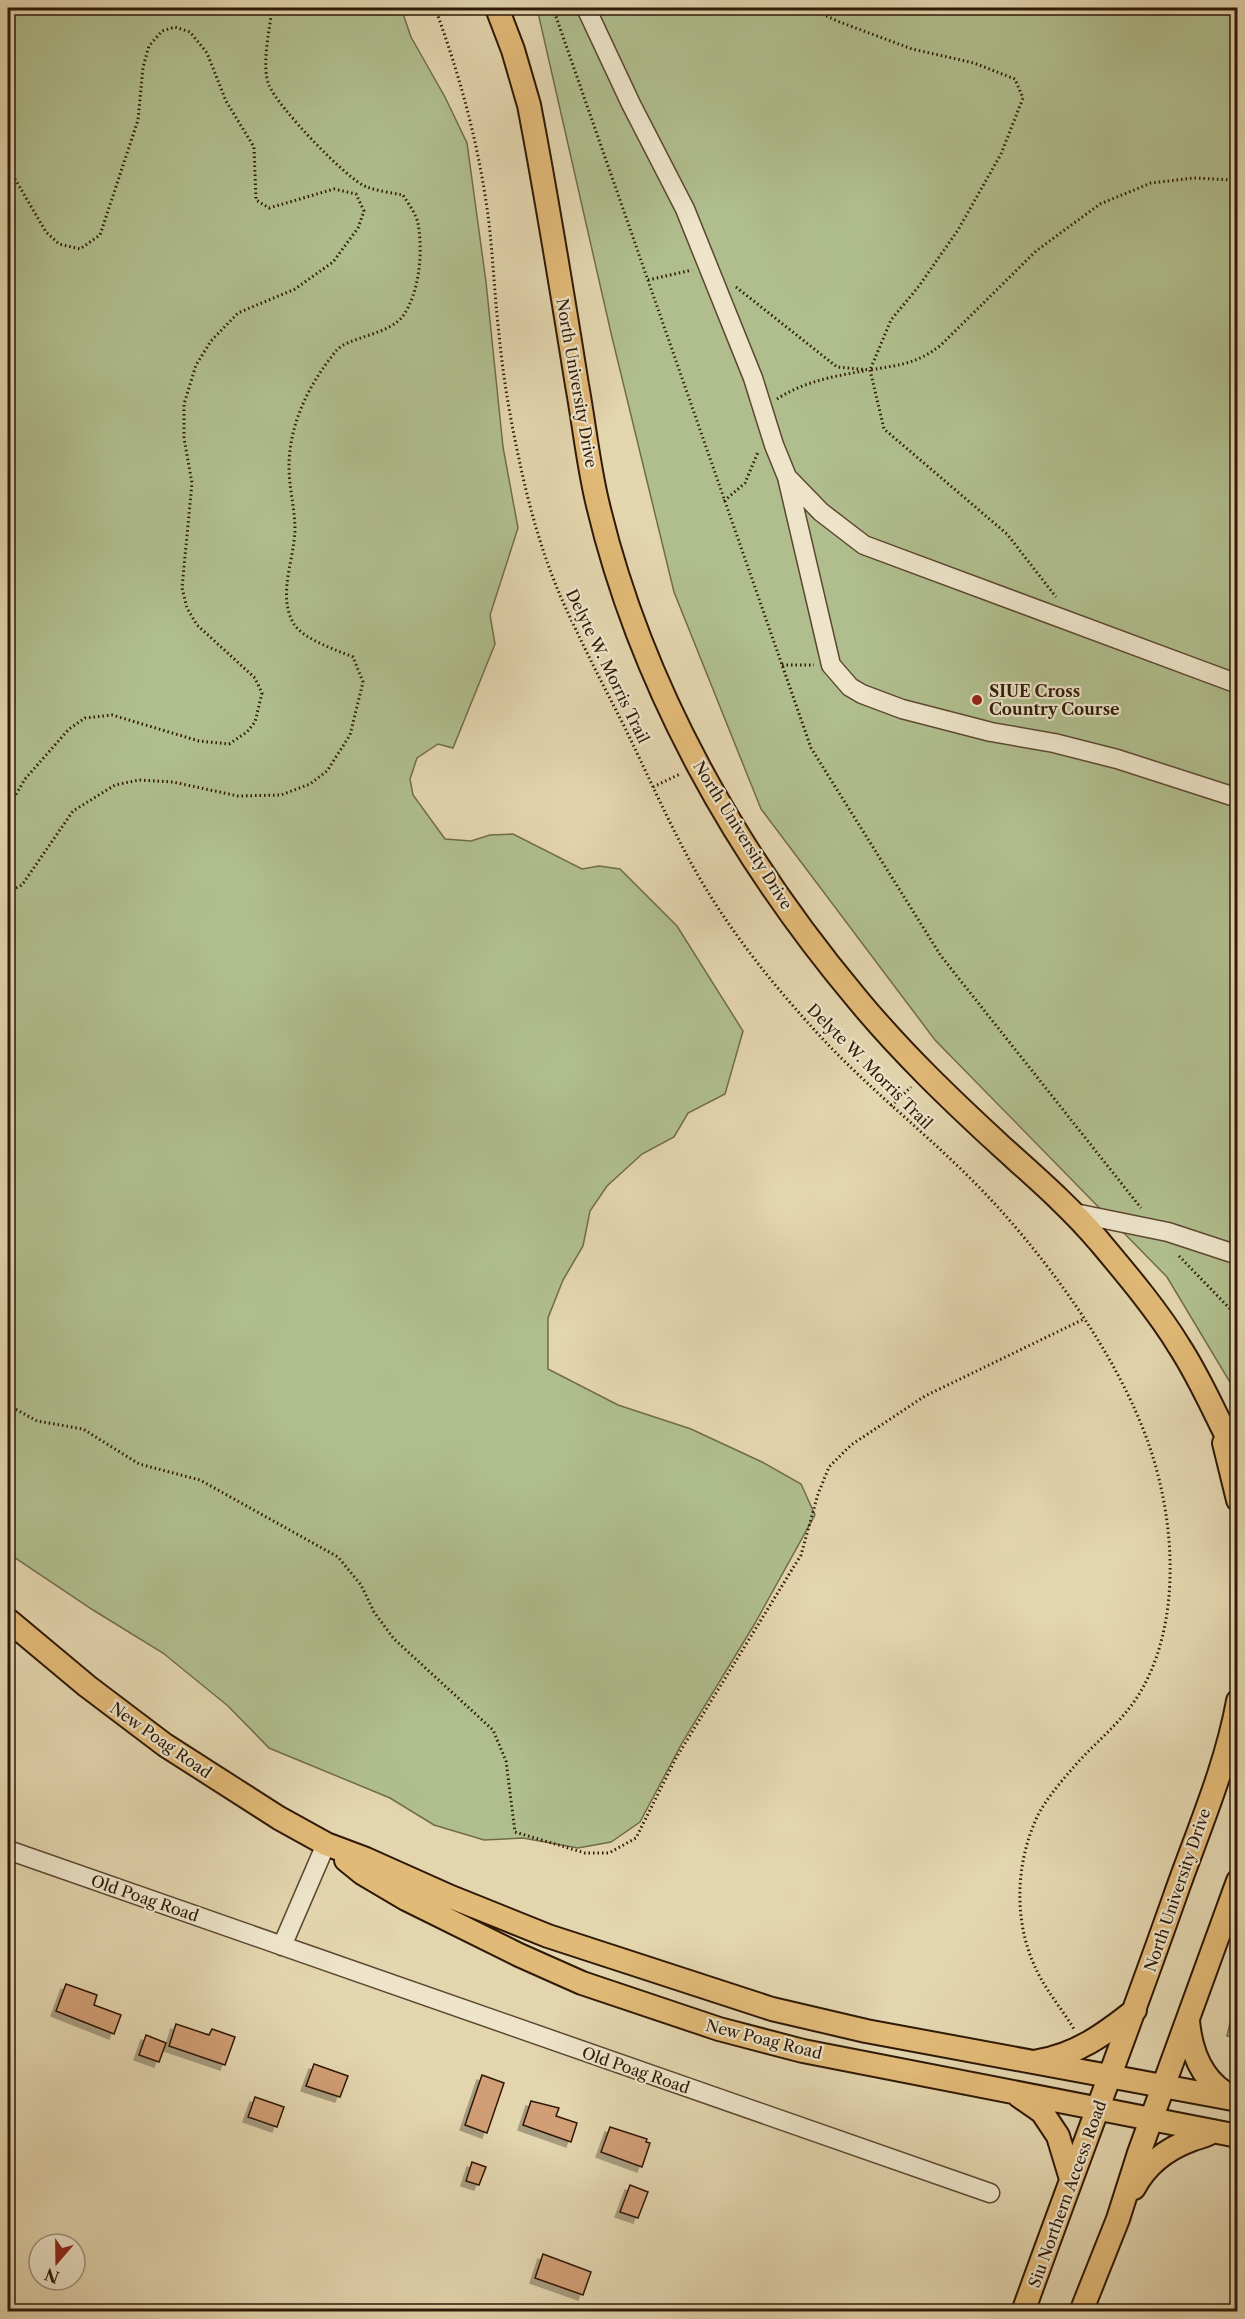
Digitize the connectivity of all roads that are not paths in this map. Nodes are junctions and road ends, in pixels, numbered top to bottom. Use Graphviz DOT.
graph roads {
  1 [pos="497,8"];
  2 [pos="586,8"];
  3 [pos="787,477"];
  4 [pos="1238,684"];
  5 [pos="1238,798"];
  6 [pos="1070,1212"];
  7 [pos="1238,1255"];
  8 [pos="1220,1424"];
  9 [pos="1238,1458"];
  10 [pos="1238,1500"];
  11 [pos="8,1620"];
  12 [pos="1238,1701"];
  13 [pos="326,1844"];
  14 [pos="8,1850"];
  15 [pos="1238,1881"];
  16 [pos="282,1946"];
  17 [pos="1136,2009"];
  18 [pos="1188,2020"];
  19 [pos="1030,2062"];
  20 [pos="1110,2077"];
  21 [pos="1163,2087"];
  22 [pos="1017,2092"];
  23 [pos="1235,2099"];
  24 [pos="1098,2108"];
  25 [pos="1151,2119"];
  26 [pos="1213,2131"];
  27 [pos="1238,2136"];
  28 [pos="1071,2179"];
  29 [pos="990,2193"];
  30 [pos="1118,2219"];
  31 [pos="1023,2312"];
  32 [pos="1081,2312"];
  1 -- 6 [label="main road, North University Drive"];
  2 -- 3 [label="street"];
  3 -- 4 [label="street"];
  3 -- 5 [label="street"];
  6 -- 7 [label="street"];
  6 -- 8 [label="main road, North University Drive"];
  8 -- 9 [label="main road, North University Drive"];
  8 -- 10 [label="main road, North University Drive"];
  11 -- 13 [label="main road, New Poag Road"];
  12 -- 17 [label="main road, North University Drive"];
  13 -- 16 [label="street"];
  13 -- 19 [label="main road, New Poag Road"];
  13 -- 22 [label="main road, New Poag Road"];
  14 -- 16 [label="street, Old Poag Road"];
  15 -- 18 [label="main road"];
  16 -- 29 [label="street, Old Poag Road"];
  17 -- 19 [label="main road"];
  17 -- 20 [label="main road, North University Drive"];
  18 -- 21 [label="main road"];
  18 -- 23 [label="main road"];
  19 -- 20 [label="main road, New Poag Road"];
  20 -- 21 [label="main road, New Poag Road"];
  20 -- 24 [label="main road, Siu Northern Access Road"];
  21 -- 23 [label="main road, New Poag Road"];
  21 -- 25 [label="main road"];
  22 -- 24 [label="main road, New Poag Road"];
  22 -- 28 [label="main road"];
  24 -- 25 [label="main road, New Poag Road"];
  24 -- 28 [label="main road, Siu Northern Access Road"];
  25 -- 26 [label="main road, New Poag Road"];
  25 -- 30 [label="main road"];
  26 -- 27 [label="main road, New Poag Road"];
  26 -- 30 [label="main road"];
  28 -- 31 [label="main road, Siu Northern Access Road"];
  30 -- 32 [label="main road"];
}
